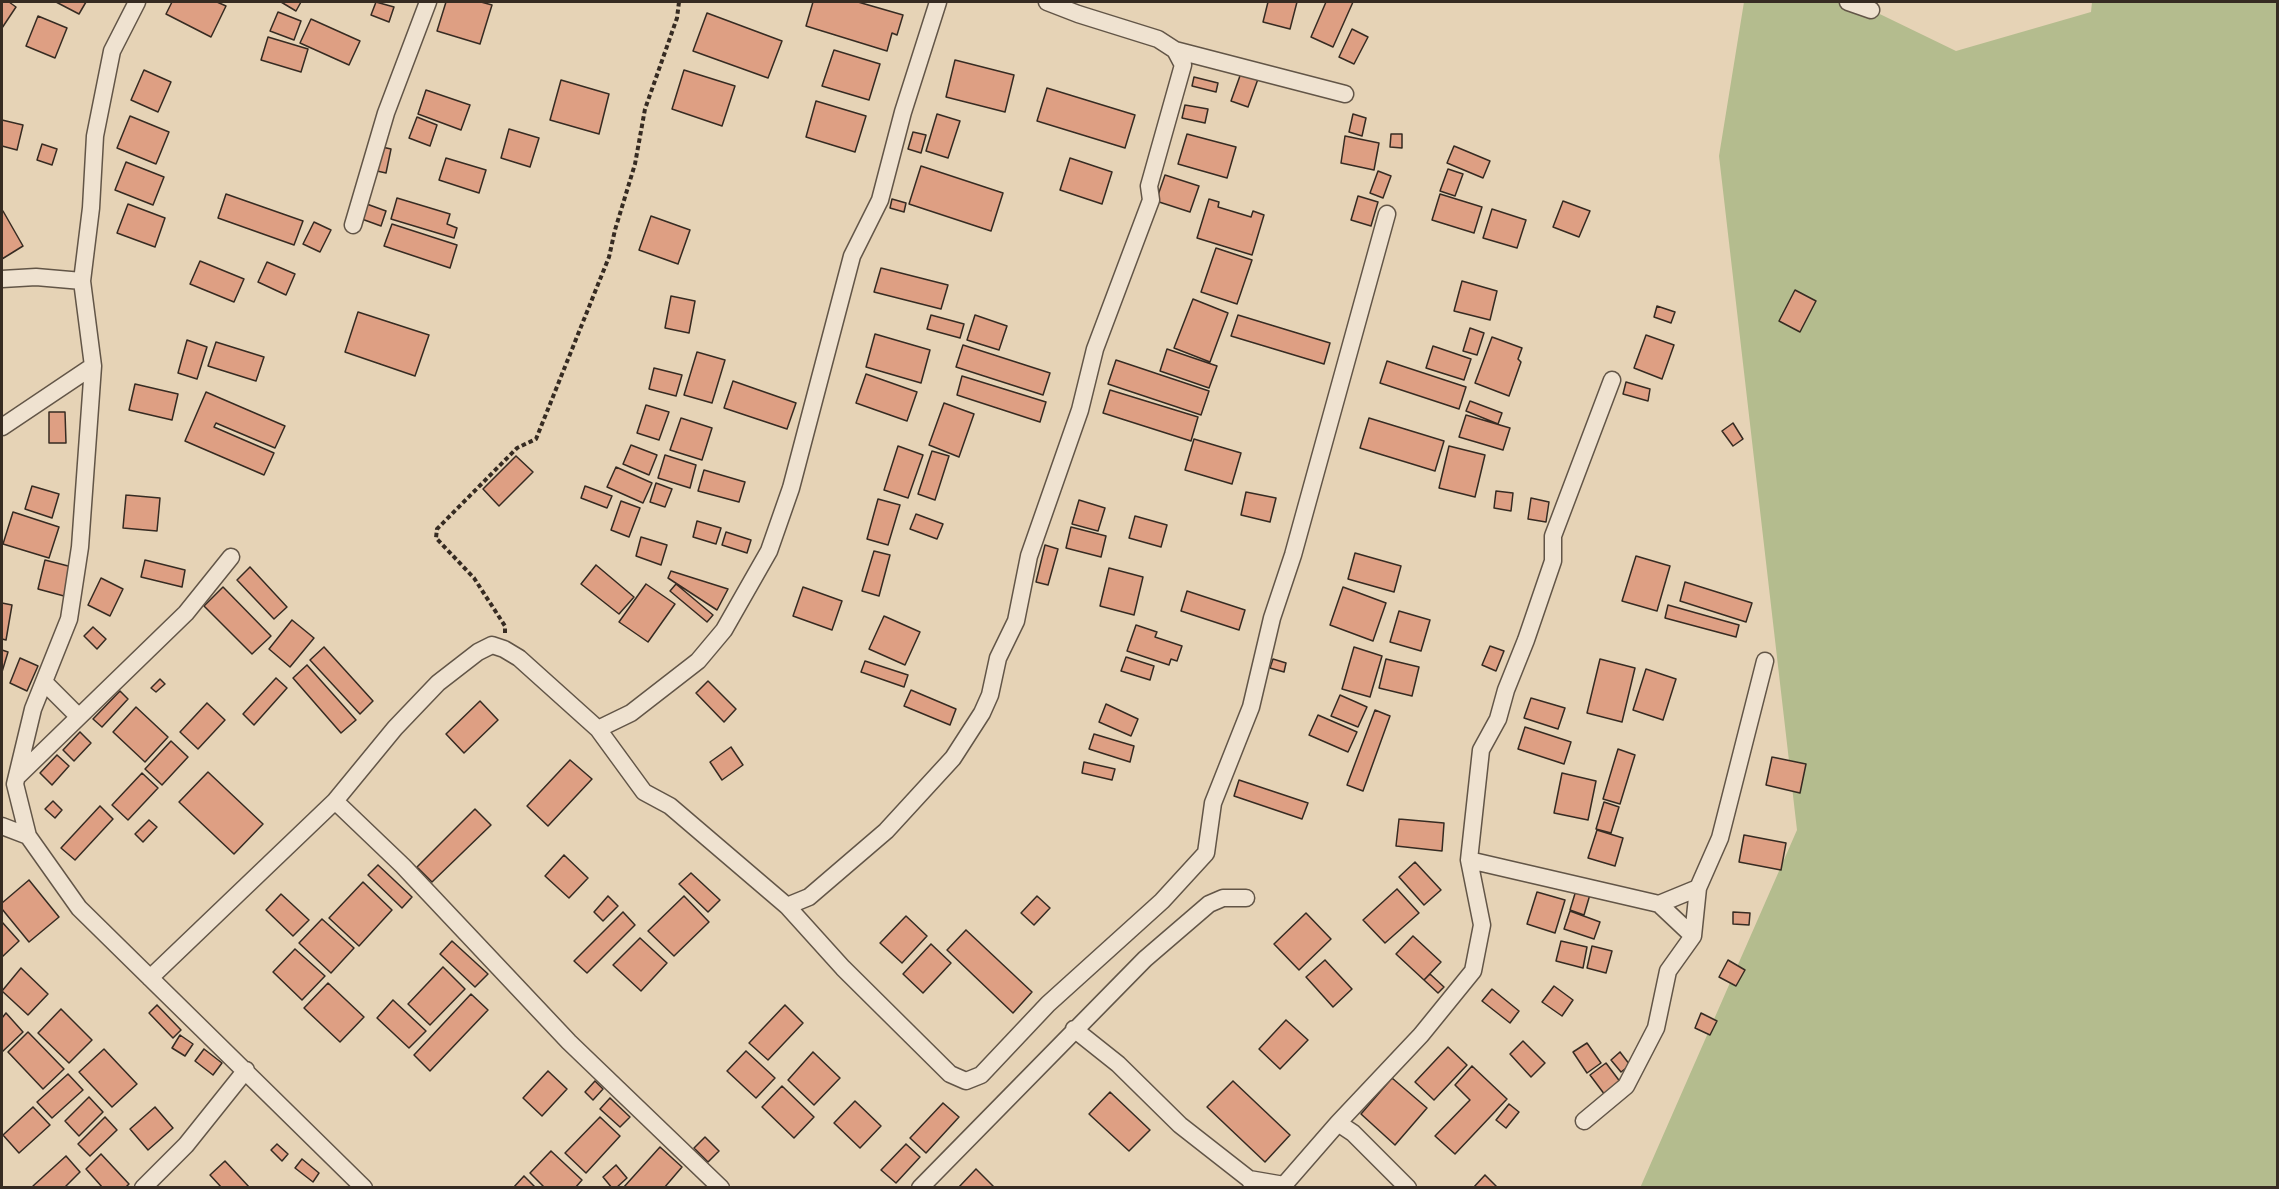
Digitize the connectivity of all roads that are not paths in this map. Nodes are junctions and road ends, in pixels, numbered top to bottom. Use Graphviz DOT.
graph roads {
  1 [pos="137,2"];
  2 [pos="428,2"];
  3 [pos="938,2"];
  4 [pos="1047,2"];
  5 [pos="1848,2"];
  6 [pos="1871,10"];
  7 [pos="1175,50"];
  8 [pos="1345,94"];
  9 [pos="1387,214"];
  10 [pos="353,225"];
  11 [pos="2,279"];
  12 [pos="82,281"];
  13 [pos="93,366"];
  14 [pos="1612,380"];
  15 [pos="2,427"];
  16 [pos="231,557"];
  17 [pos="1765,661"];
  18 [pos="45,683"];
  19 [pos="78,716"];
  20 [pos="598,729"];
  21 [pos="17,779"];
  22 [pos="2,795"];
  23 [pos="335,801"];
  24 [pos="2,826"];
  25 [pos="28,836"];
  26 [pos="1468,860"];
  27 [pos="1698,888"];
  28 [pos="1245,898"];
  29 [pos="1659,904"];
  30 [pos="787,906"];
  31 [pos="1693,936"];
  32 [pos="150,978"];
  33 [pos="1074,1029"];
  34 [pos="246,1070"];
  35 [pos="1584,1121"];
  36 [pos="1338,1123"];
  37 [pos="1252,1183"];
  38 [pos="1283,1186"];
  39 [pos="143,1188"];
  40 [pos="364,1188"];
  41 [pos="721,1188"];
  42 [pos="920,1188"];
  43 [pos="1408,1188"];
  1 -- 12 [label="street"];
  2 -- 10 [label="street"];
  3 -- 20 [label="street"];
  4 -- 7 [label="street"];
  5 -- 6 [label="street"];
  7 -- 8 [label="street"];
  7 -- 30 [label="street"];
  9 -- 30 [label="street"];
  11 -- 12 [label="street"];
  12 -- 13 [label="street"];
  13 -- 15 [label="street"];
  13 -- 18 [label="street"];
  14 -- 26 [label="street"];
  16 -- 19 [label="street"];
  17 -- 27 [label="street"];
  18 -- 19 [label="street"];
  18 -- 21 [label="street"];
  19 -- 21 [label="street"];
  20 -- 23 [label="street"];
  20 -- 30 [label="street"];
  21 -- 22 [label="street"];
  21 -- 25 [label="street"];
  23 -- 32 [label="street"];
  23 -- 41 [label="street"];
  24 -- 25 [label="street"];
  25 -- 32 [label="street"];
  26 -- 29 [label="street"];
  26 -- 36 [label="street"];
  27 -- 29 [label="street"];
  27 -- 31 [label="street"];
  28 -- 33 [label="street"];
  29 -- 31 [label="street"];
  31 -- 35 [label="street"];
  32 -- 34 [label="street"];
  33 -- 37 [label="street"];
  33 -- 42 [label="street"];
  34 -- 39 [label="street"];
  34 -- 40 [label="street"];
  36 -- 38 [label="street"];
  36 -- 43 [label="street"];
  37 -- 38 [label="street"];
}
